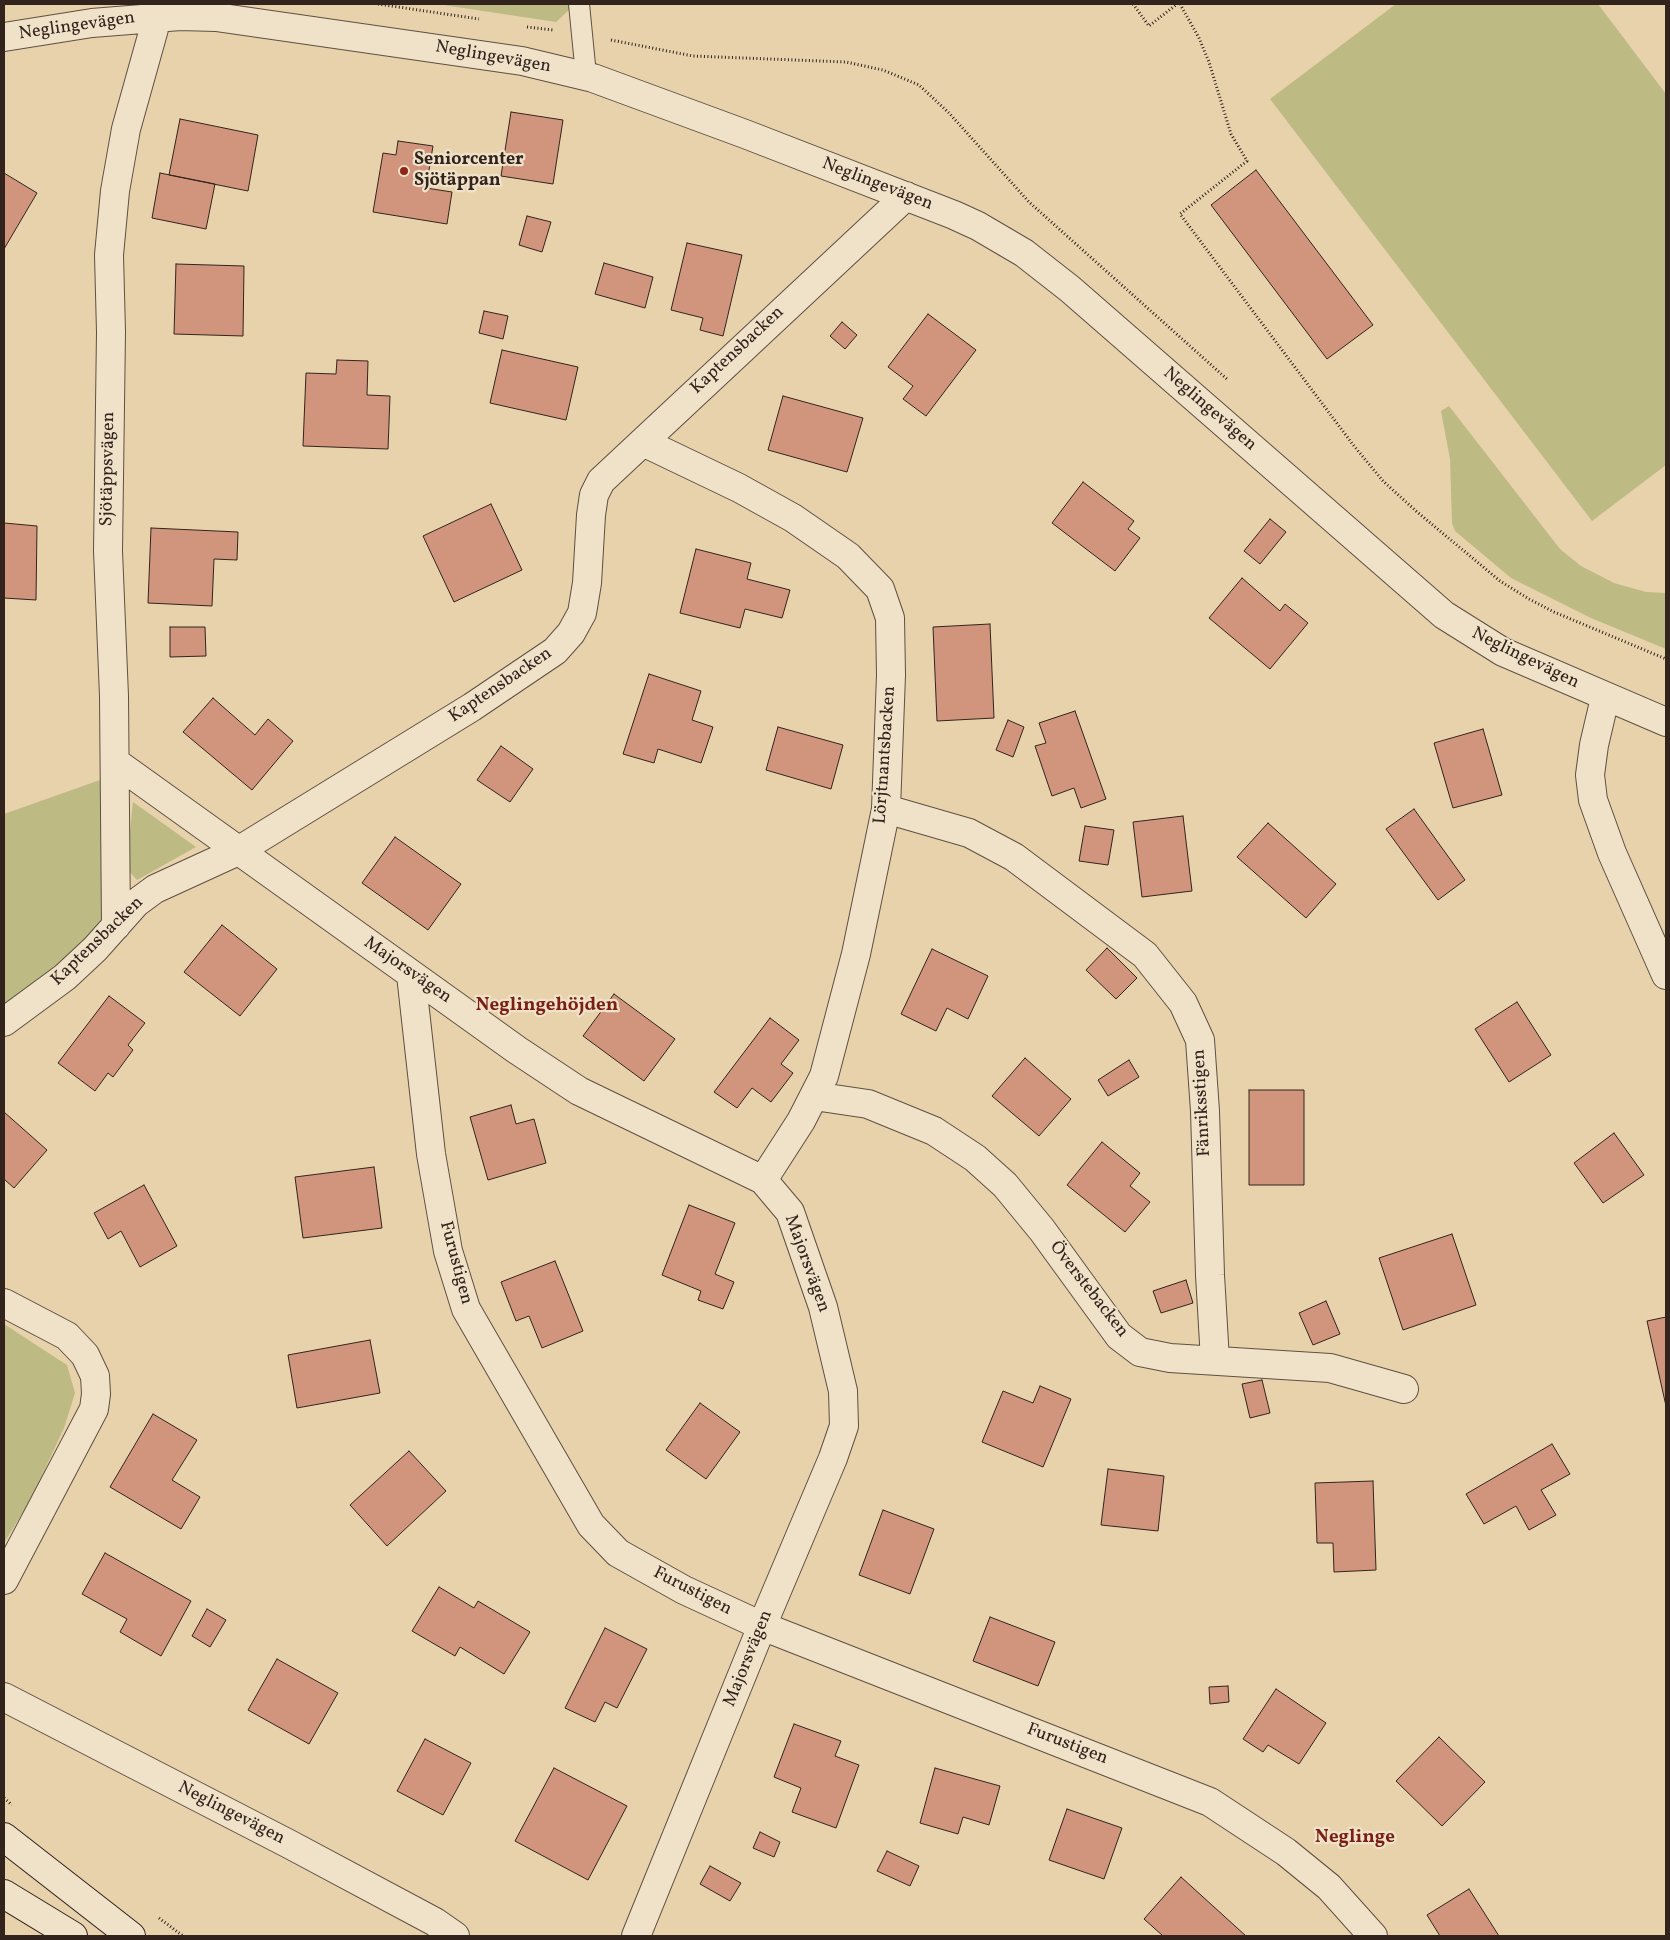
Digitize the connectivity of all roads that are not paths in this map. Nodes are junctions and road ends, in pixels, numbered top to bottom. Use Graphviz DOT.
graph roads {
  1 [pos="580,4"];
  2 [pos="157,18"];
  3 [pos="4,37"];
  4 [pos="586,75"];
  5 [pos="906,196"];
  6 [pos="643,442"];
  7 [pos="1605,698"];
  8 [pos="1666,722"];
  9 [pos="115,762"];
  10 [pos="886,809"];
  11 [pos="238,851"];
  12 [pos="116,926"];
  13 [pos="411,975"];
  14 [pos="1666,975"];
  15 [pos="4,1022"];
  16 [pos="814,1096"];
  17 [pos="763,1180"];
  18 [pos="4,1304"];
  19 [pos="1215,1360"];
  20 [pos="1404,1389"];
  21 [pos="4,1580"];
  22 [pos="762,1626"];
  23 [pos="4,1697"];
  24 [pos="4,1837"];
  25 [pos="4,1843"];
  26 [pos="66,1886"];
  27 [pos="4,1894"];
  28 [pos="73,1936"];
  29 [pos="131,1936"];
  30 [pos="455,1936"];
  31 [pos="636,1936"];
  32 [pos="1374,1936"];
  1 -- 4 [label="lane"];
  2 -- 3 [label="street, Neglingevägen"];
  2 -- 4 [label="street, Neglingevägen"];
  2 -- 9 [label="street, Sjötäppsvägen"];
  4 -- 5 [label="street, Neglingevägen"];
  5 -- 6 [label="street, Kaptensbacken"];
  5 -- 7 [label="street, Neglingevägen"];
  6 -- 10 [label="street, Lörjtnantsbacken"];
  6 -- 11 [label="street, Kaptensbacken"];
  7 -- 8 [label="street, Neglingevägen"];
  7 -- 14 [label="street"];
  9 -- 11 [label="street, Majorsvägen"];
  9 -- 12 [label="street, Sjötäppsvägen"];
  10 -- 16 [label="street, Lörjtnantsbacken"];
  10 -- 19 [label="street, Fänriksstigen"];
  11 -- 12 [label="street, Kaptensbacken"];
  11 -- 13 [label="street, Majorsvägen"];
  12 -- 15 [label="street, Kaptensbacken"];
  13 -- 17 [label="street, Majorsvägen"];
  13 -- 22 [label="street, Furustigen"];
  16 -- 17 [label="street, Lörjtnantsbacken"];
  16 -- 19 [label="street, Överstebacken"];
  17 -- 22 [label="street, Majorsvägen"];
  18 -- 21 [label="street"];
  19 -- 20 [label="street, Överstebacken"];
  22 -- 31 [label="street, Majorsvägen"];
  22 -- 32 [label="street, Furustigen"];
  23 -- 30 [label="street, Neglingevägen"];
  24 -- 26 [label="street"];
  25 -- 26 [label="street"];
  26 -- 29 [label="street"];
  27 -- 28 [label="street"];
}
